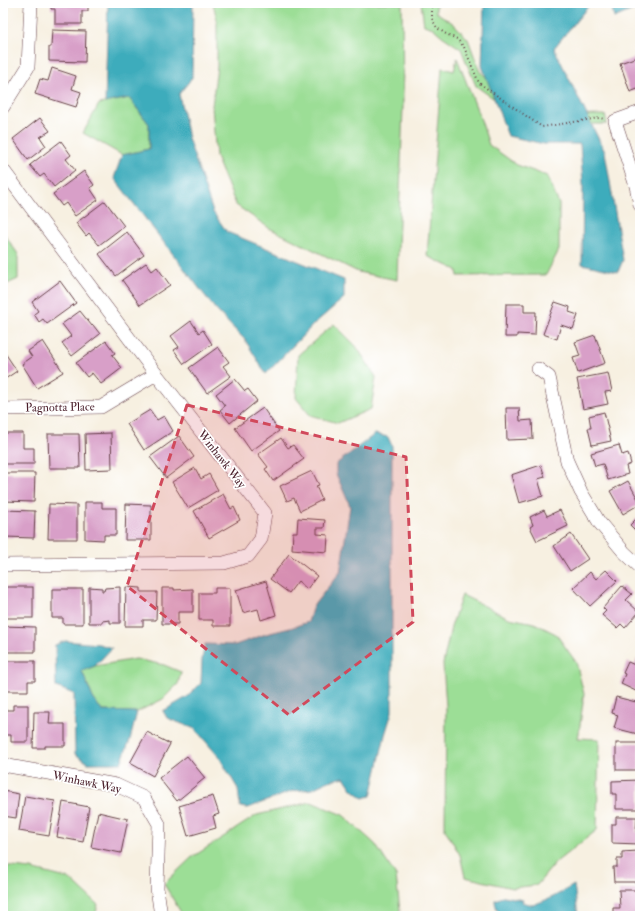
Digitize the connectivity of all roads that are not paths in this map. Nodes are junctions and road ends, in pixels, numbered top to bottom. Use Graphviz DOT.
graph roads {
  1 [pos="31,3"];
  2 [pos="3,107"];
  3 [pos="640,112"];
  4 [pos="3,170"];
  5 [pos="640,205"];
  6 [pos="538,369"];
  7 [pos="156,374"];
  8 [pos="3,408"];
  9 [pos="3,565"];
  10 [pos="640,567"];
  11 [pos="3,765"];
  12 [pos="161,916"];
  1 -- 2 [label="street"];
  3 -- 5 [label="street"];
  4 -- 7 [label="street, Winhawk Way"];
  6 -- 10 [label="street"];
  7 -- 8 [label="street, Pagnotta Place"];
  7 -- 9 [label="street, Winhawk Way"];
  11 -- 12 [label="street, Winhawk Way"];
}
